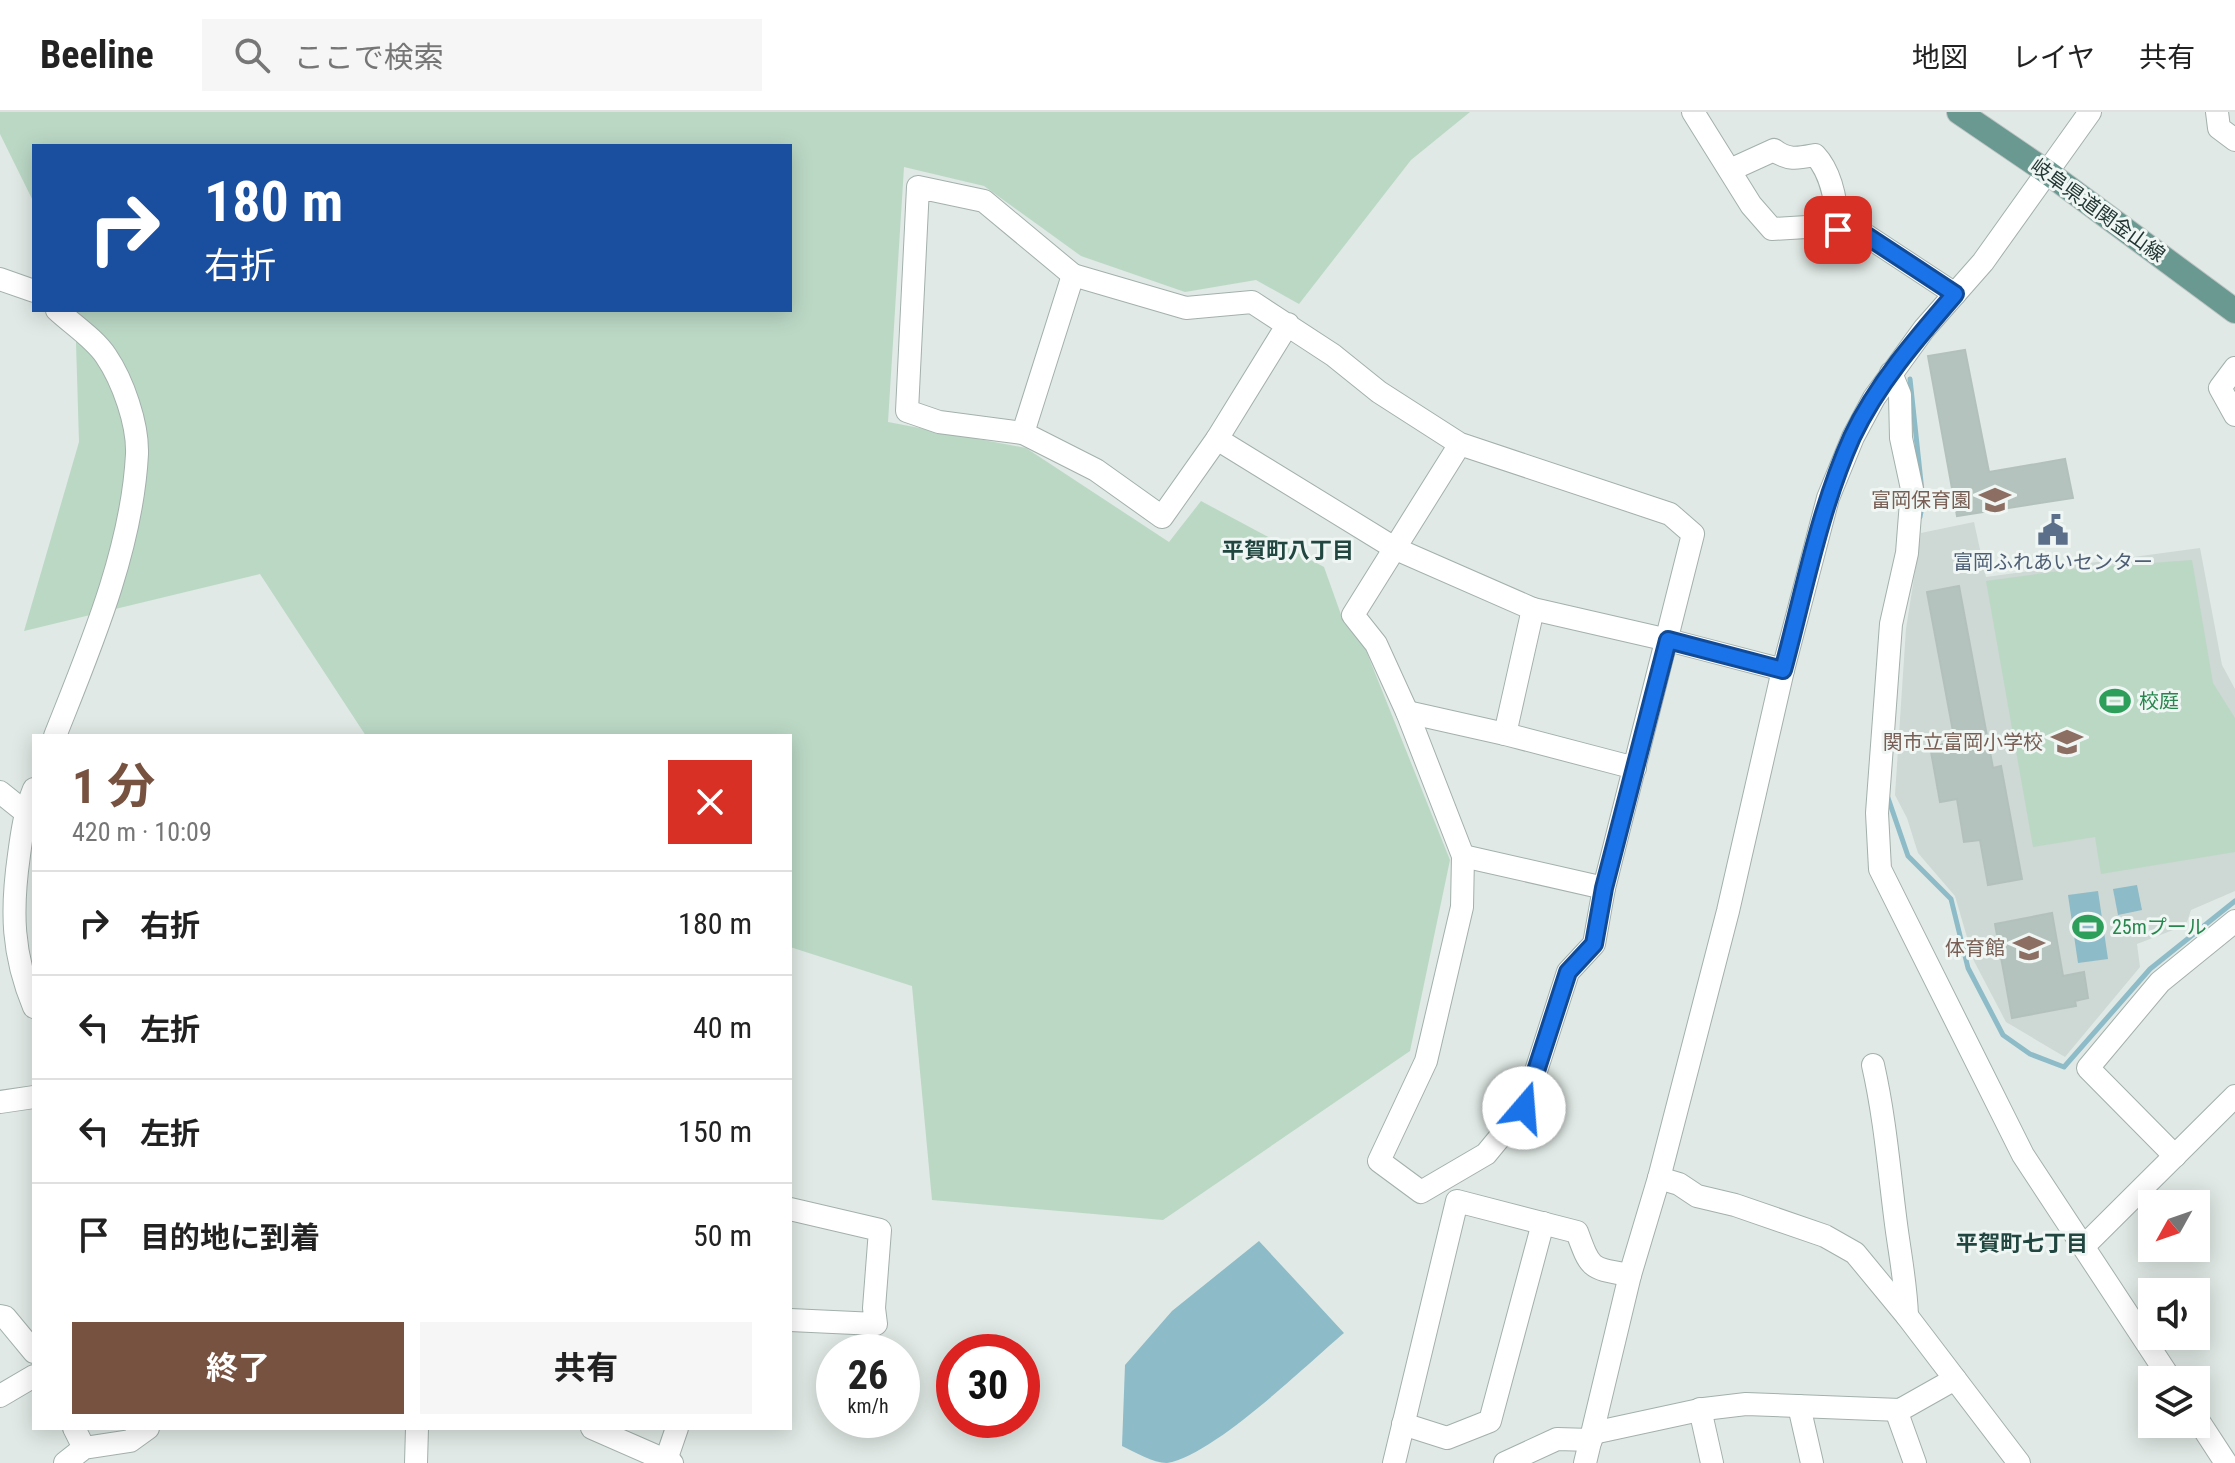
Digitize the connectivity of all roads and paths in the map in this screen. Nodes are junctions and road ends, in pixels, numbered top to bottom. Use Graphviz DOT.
graph roads {
  1 [pos="1693,112"];
  2 [pos="1959,112"];
  3 [pos="2090,112"];
  4 [pos="2217,112"];
  5 [pos="2235,140"];
  6 [pos="1730,170"];
  7 [pos="2047,172"];
  8 [pos="1838,230"];
  9 [pos="1073,275"];
  10 [pos="0,279"];
  11 [pos="32,290"];
  12 [pos="1955,294"];
  13 [pos="2235,311"];
  14 [pos="59,312"];
  15 [pos="1288,324"];
  16 [pos="2235,368"];
  17 [pos="1891,373"];
  18 [pos="2235,415"];
  19 [pos="1023,433"];
  20 [pos="1217,439"];
  21 [pos="1460,444"];
  22 [pos="1396,549"];
  23 [pos="1533,609"];
  24 [pos="1668,640"];
  25 [pos="1783,670"];
  26 [pos="1407,712"];
  27 [pos="56,734"];
  28 [pos="1505,734"];
  29 [pos="1635,768"];
  30 [pos="0,792"];
  31 [pos="32,794"];
  32 [pos="25,812"];
  33 [pos="1463,856"];
  34 [pos="1604,888"];
  35 [pos="2235,921"];
  36 [pos="32,1002"];
  37 [pos="1873,1065"];
  38 [pos="2235,1096"];
  39 [pos="32,1097"];
  40 [pos="0,1102"];
  41 [pos="2175,1156"];
  42 [pos="1659,1178"];
  43 [pos="792,1209"];
  44 [pos="1543,1223"];
  45 [pos="2084,1246"];
  46 [pos="1630,1275"];
  47 [pos="0,1316"];
  48 [pos="1907,1316"];
  49 [pos="792,1320"];
  50 [pos="32,1350"];
  51 [pos="2162,1366"];
  52 [pos="32,1377"];
  53 [pos="1955,1379"];
  54 [pos="0,1396"];
  55 [pos="1799,1406"];
  56 [pos="1700,1409"];
  57 [pos="1896,1410"];
  58 [pos="1403,1424"];
  59 [pos="145,1430"];
  60 [pos="417,1430"];
  61 [pos="596,1430"];
  62 [pos="676,1430"];
  63 [pos="1592,1436"];
  64 [pos="79,1438"];
  65 [pos="2210,1438"];
  66 [pos="667,1462"];
  67 [pos="65,1463"];
  68 [pos="416,1463"];
  69 [pos="1394,1463"];
  70 [pos="1505,1463"];
  71 [pos="1585,1463"];
  72 [pos="1712,1463"];
  73 [pos="1812,1463"];
  74 [pos="1915,1463"];
  75 [pos="2018,1463"];
  76 [pos="2226,1463"];
  1 -- 6 [label="street"];
  2 -- 7 [label="main road, 岐阜県道関金山線"];
  3 -- 7 [label="street"];
  4 -- 5 [label="street"];
  6 -- 8 [label="street"];
  6 -- 8 [label="street"];
  7 -- 12 [label="street"];
  7 -- 13 [label="main road, 岐阜県道関金山線"];
  8 -- 12 [label="street"];
  9 -- 15 [label="street"];
  9 -- 19 [label="street"];
  9 -- 19 [label="street"];
  10 -- 11 [label="street"];
  12 -- 17 [label="street"];
  14 -- 27 [label="street"];
  15 -- 20 [label="street"];
  15 -- 21 [label="street"];
  16 -- 18 [label="street"];
  17 -- 25 [label="street"];
  17 -- 45 [label="street"];
  19 -- 20 [label="street"];
  20 -- 22 [label="street"];
  21 -- 22 [label="street"];
  21 -- 24 [label="street"];
  22 -- 23 [label="street"];
  22 -- 26 [label="street"];
  23 -- 24 [label="street"];
  23 -- 28 [label="street"];
  24 -- 25 [label="street"];
  24 -- 29 [label="street"];
  25 -- 42 [label="street"];
  26 -- 28 [label="street"];
  26 -- 33 [label="street"];
  28 -- 29 [label="street"];
  29 -- 34 [label="street"];
  30 -- 32 [label="street"];
  31 -- 32 [label="street"];
  32 -- 36 [label="street"];
  33 -- 34 [label="street"];
  33 -- 34 [label="street"];
  35 -- 41 [label="street"];
  37 -- 48 [label="street"];
  38 -- 41 [label="street"];
  39 -- 40 [label="street"];
  41 -- 45 [label="street"];
  42 -- 46 [label="street"];
  42 -- 48 [label="street"];
  43 -- 49 [label="street"];
  44 -- 46 [label="street"];
  44 -- 58 [label="street"];
  44 -- 58 [label="street"];
  45 -- 51 [label="street"];
  46 -- 63 [label="street"];
  47 -- 50 [label="street"];
  48 -- 53 [label="street"];
  52 -- 54 [label="street"];
  53 -- 57 [label="street"];
  53 -- 75 [label="street"];
  55 -- 56 [label="street"];
  55 -- 57 [label="street"];
  55 -- 73 [label="street"];
  56 -- 63 [label="street"];
  56 -- 72 [label="street"];
  57 -- 74 [label="street"];
  58 -- 69 [label="street"];
  59 -- 64 [label="street"];
  60 -- 68 [label="street"];
  61 -- 66 [label="street"];
  62 -- 66 [label="street"];
  63 -- 70 [label="street"];
  63 -- 71 [label="street"];
  64 -- 67 [label="street"];
  65 -- 76 [label="street"];
}
